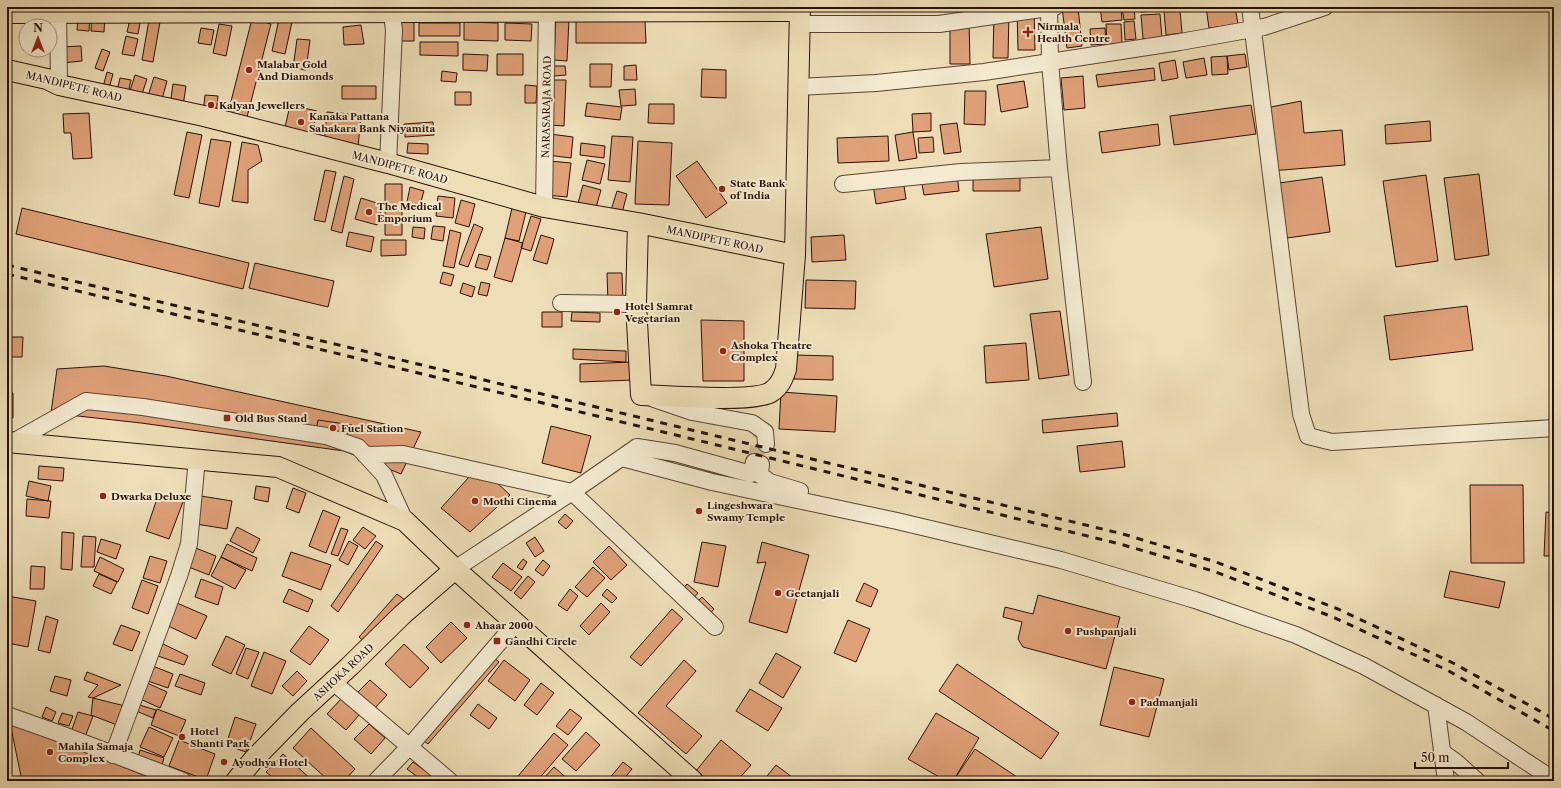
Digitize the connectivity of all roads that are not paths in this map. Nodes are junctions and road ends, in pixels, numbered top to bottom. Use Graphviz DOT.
graph roads {
  1 [pos="1051,7"];
  2 [pos="1250,7"];
  3 [pos="1325,7"];
  4 [pos="479,9"];
  5 [pos="547,9"];
  6 [pos="59,10"];
  7 [pos="392,10"];
  8 [pos="7,13"];
  9 [pos="800,14"];
  10 [pos="1253,29"];
  11 [pos="1050,62"];
  12 [pos="7,70"];
  13 [pos="59,84"];
  14 [pos="798,87"];
  15 [pos="388,163"];
  16 [pos="1060,168"];
  17 [pos="843,184"];
  18 [pos="544,207"];
  19 [pos="638,223"];
  20 [pos="795,255"];
  21 [pos="561,304"];
  22 [pos="636,304"];
  23 [pos="1084,382"];
  24 [pos="644,395"];
  25 [pos="1554,428"];
  26 [pos="763,440"];
  27 [pos="10,442"];
  28 [pos="365,455"];
  29 [pos="622,458"];
  30 [pos="197,459"];
  31 [pos="572,492"];
  32 [pos="837,509"];
  33 [pos="405,521"];
  34 [pos="455,568"];
  35 [pos="516,623"];
  36 [pos="715,627"];
  37 [pos="333,682"];
  38 [pos="1436,705"];
  39 [pos="7,715"];
  40 [pos="409,747"];
  41 [pos="1442,752"];
  42 [pos="113,755"];
  43 [pos="234,780"];
  44 [pos="1554,780"];
  45 [pos="183,781"];
  46 [pos="376,781"];
  47 [pos="450,781"];
  48 [pos="693,781"];
  49 [pos="1446,781"];
  50 [pos="1477,781"];
  1 -- 9 [label="street"];
  1 -- 11 [label="street"];
  2 -- 10 [label="street"];
  3 -- 10 [label="street"];
  4 -- 5 [label="main road"];
  4 -- 7 [label="main road"];
  5 -- 9 [label="main road"];
  5 -- 18 [label="street, NARASARAJA ROAD"];
  6 -- 7 [label="main road"];
  6 -- 8 [label="main road"];
  6 -- 13 [label="street"];
  7 -- 15 [label="street"];
  9 -- 14 [label="main road"];
  10 -- 11 [label="street"];
  10 -- 25 [label="street"];
  11 -- 14 [label="street"];
  11 -- 16 [label="street"];
  12 -- 13 [label="main road, MANDIPETE ROAD"];
  13 -- 15 [label="main road, MANDIPETE ROAD"];
  14 -- 20 [label="main road"];
  15 -- 18 [label="main road, MANDIPETE ROAD"];
  16 -- 17 [label="street"];
  16 -- 23 [label="street"];
  18 -- 19 [label="main road, MANDIPETE ROAD"];
  19 -- 20 [label="main road, MANDIPETE ROAD"];
  19 -- 22 [label="main road"];
  20 -- 24 [label="main road"];
  21 -- 22 [label="street"];
  22 -- 24 [label="main road"];
  24 -- 26 [label="street"];
  27 -- 28 [label="street"];
  27 -- 30 [label="main road"];
  28 -- 31 [label="street"];
  28 -- 33 [label="street"];
  29 -- 31 [label="street"];
  29 -- 32 [label="street"];
  29 -- 32 [label="street"];
  30 -- 33 [label="main road"];
  30 -- 42 [label="street"];
  31 -- 34 [label="street"];
  31 -- 36 [label="street"];
  32 -- 38 [label="street"];
  33 -- 34 [label="main road"];
  34 -- 35 [label="main road"];
  34 -- 37 [label="main road, ASHOKA ROAD"];
  35 -- 40 [label="street"];
  35 -- 48 [label="main road"];
  37 -- 40 [label="street"];
  37 -- 43 [label="main road, ASHOKA ROAD"];
  38 -- 41 [label="street"];
  38 -- 44 [label="street"];
  39 -- 42 [label="street"];
  40 -- 46 [label="street"];
  40 -- 47 [label="street"];
  41 -- 49 [label="street"];
  41 -- 50 [label="street"];
  42 -- 45 [label="street"];
}
